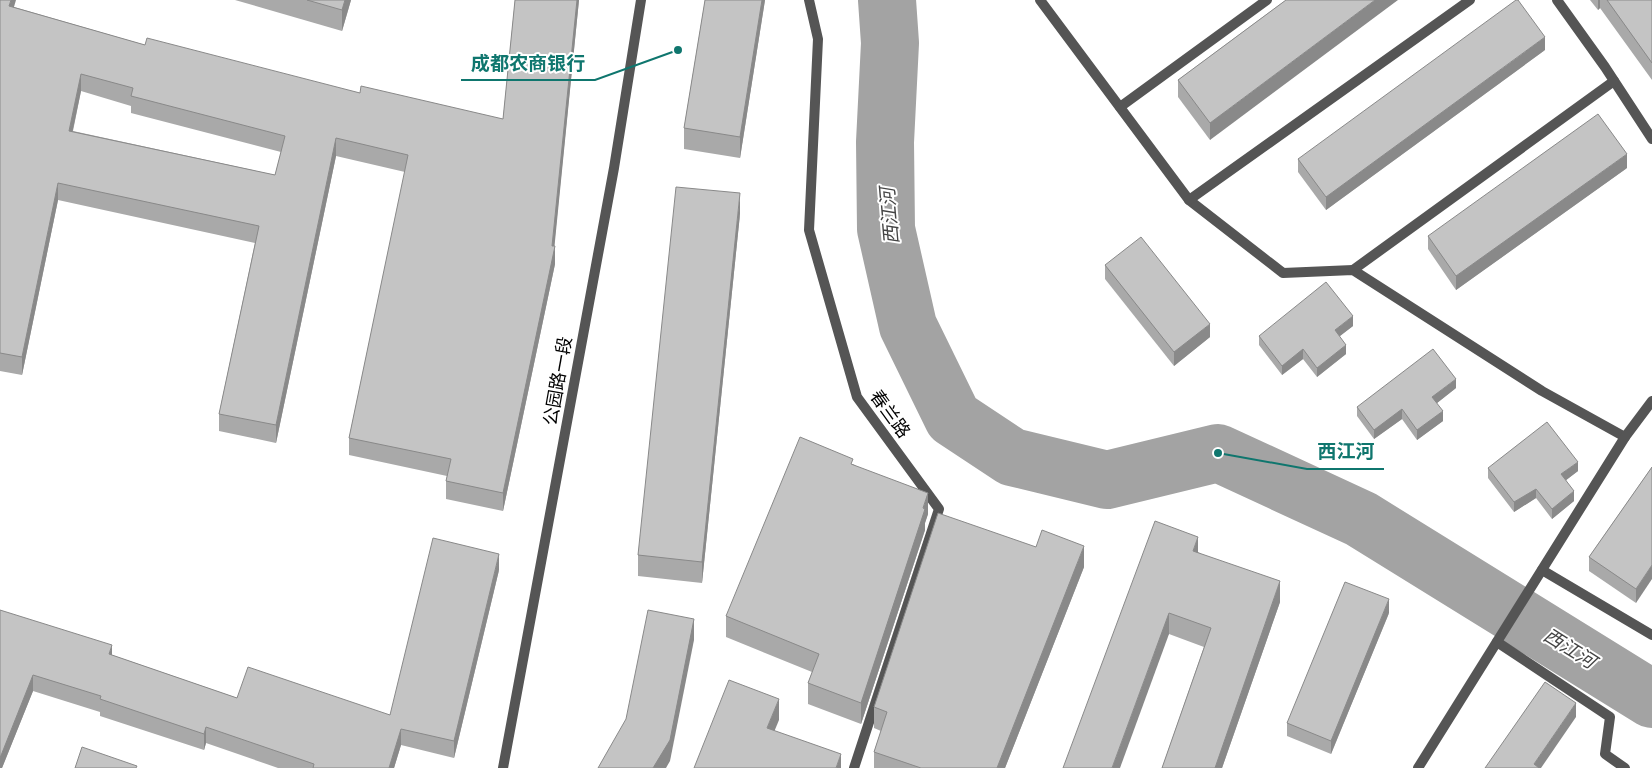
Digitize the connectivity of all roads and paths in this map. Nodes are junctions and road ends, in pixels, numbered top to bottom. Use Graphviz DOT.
graph roads {
  1 [pos="640,0"];
  2 [pos="809,0"];
  3 [pos="1040,0"];
  4 [pos="1267,0"];
  5 [pos="1470,0"];
  6 [pos="1557,0"];
  7 [pos="1614,81"];
  8 [pos="1120,107"];
  9 [pos="1652,139"];
  10 [pos="1190,200"];
  11 [pos="1353,270"];
  12 [pos="1652,400"];
  13 [pos="1625,437"];
  14 [pos="1542,570"];
  15 [pos="1652,635"];
  16 [pos="1500,637"];
  17 [pos="503,768"];
  18 [pos="854,768"];
  19 [pos="1418,768"];
  20 [pos="1625,768"];
  1 -- 17 [label="street, 公园路一段"];
  2 -- 18 [label="street, 春兰路"];
  3 -- 8 [label="street"];
  4 -- 8 [label="street"];
  5 -- 10 [label="street"];
  6 -- 7 [label="street"];
  7 -- 9 [label="street"];
  7 -- 11 [label="street"];
  8 -- 10 [label="street"];
  10 -- 11 [label="street"];
  11 -- 13 [label="street"];
  12 -- 13 [label="street"];
  13 -- 14 [label="street"];
  14 -- 15 [label="street"];
  14 -- 16 [label="street"];
  16 -- 19 [label="street"];
  16 -- 20 [label="street"];
}
